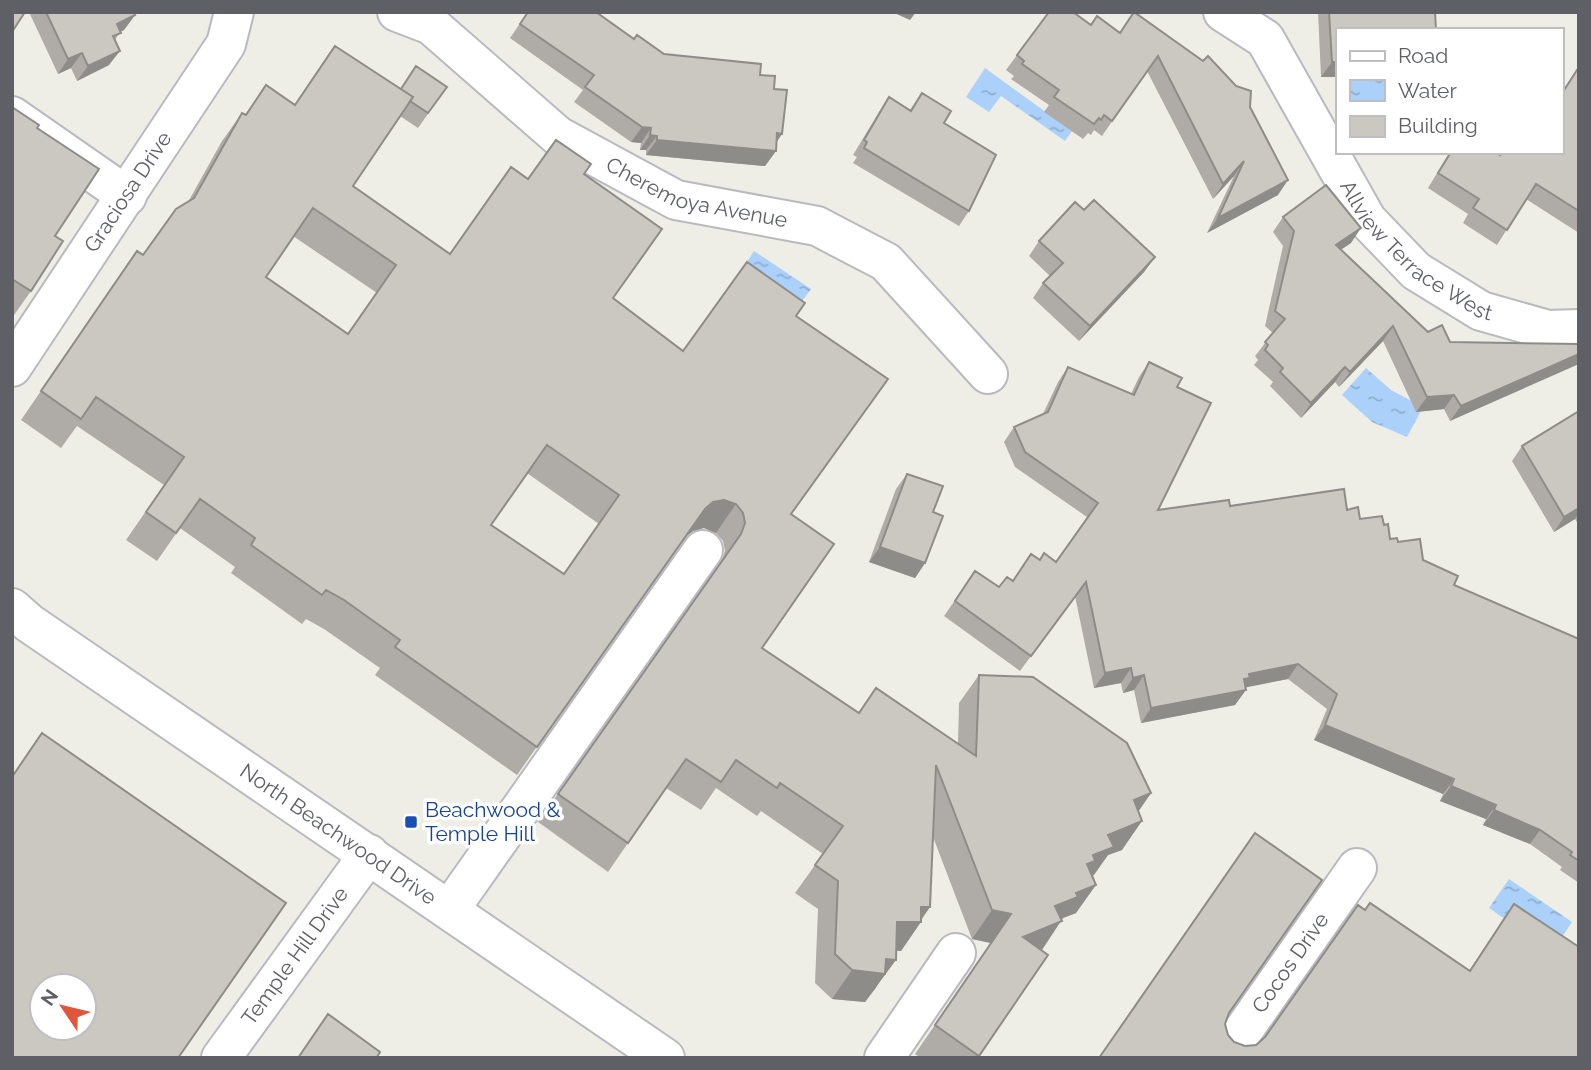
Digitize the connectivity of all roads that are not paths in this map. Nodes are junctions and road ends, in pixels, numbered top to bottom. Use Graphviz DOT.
graph roads {
  1 [pos="234,12"];
  2 [pos="397,12"];
  3 [pos="1223,12"];
  4 [pos="1274,26"];
  5 [pos="12,116"];
  6 [pos="127,196"];
  7 [pos="1579,329"];
  8 [pos="12,367"];
  9 [pos="988,374"];
  10 [pos="703,550"];
  11 [pos="12,608"];
  12 [pos="369,854"];
  13 [pos="1357,868"];
  14 [pos="450,909"];
  15 [pos="956,953"];
  16 [pos="221,1058"];
  17 [pos="665,1058"];
  18 [pos="884,1058"];
  19 [pos="1224,1058"];
  1 -- 6 [label="street, Graciosa Drive"];
  2 -- 9 [label="street, Cheremoya Avenue"];
  3 -- 4 [label="street, Allview Terrace West"];
  4 -- 7 [label="street, Allview Terrace West"];
  5 -- 6 [label="street"];
  6 -- 8 [label="street, Graciosa Drive"];
  10 -- 14 [label="street"];
  11 -- 12 [label="street, North Beachwood Drive"];
  12 -- 14 [label="street, North Beachwood Drive"];
  12 -- 16 [label="street, Temple Hill Drive"];
  13 -- 19 [label="street, Cocos Drive"];
  14 -- 17 [label="street, North Beachwood Drive"];
  15 -- 18 [label="street"];
}
